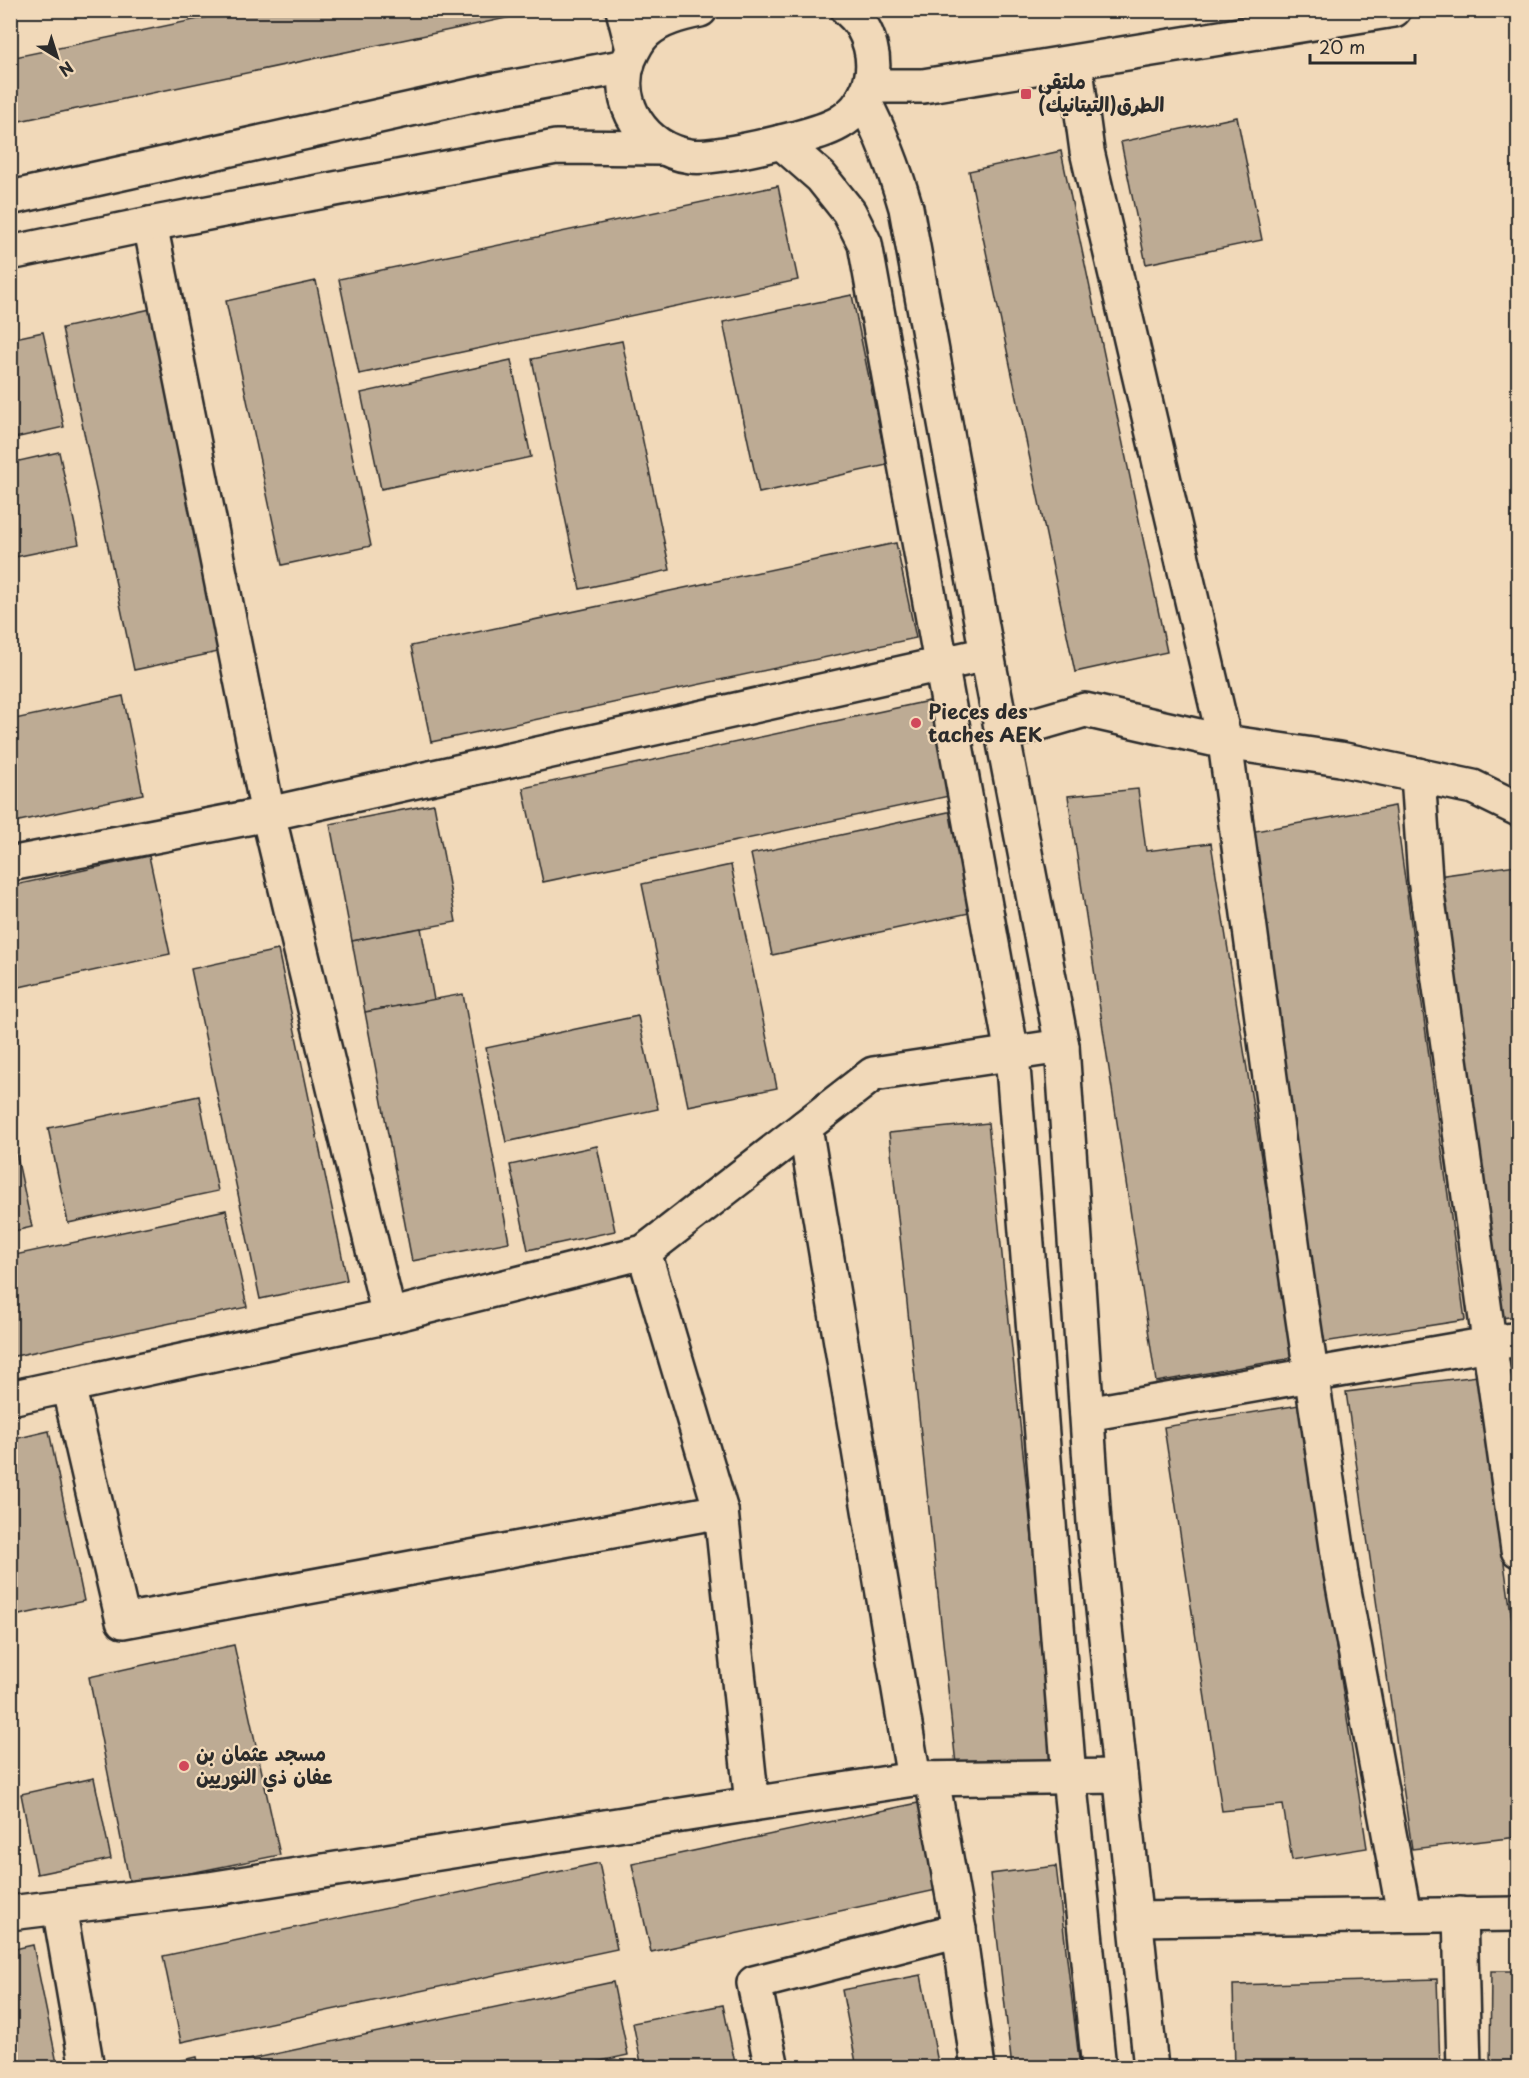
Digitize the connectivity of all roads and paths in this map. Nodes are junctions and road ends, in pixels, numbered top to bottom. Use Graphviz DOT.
graph roads {
  1 [pos="623,10"];
  2 [pos="848,10"];
  3 [pos="1394,10"];
  4 [pos="696,11"];
  5 [pos="630,57"];
  6 [pos="1075,62"];
  7 [pos="867,92"];
  8 [pos="781,142"];
  9 [pos="662,148"];
  10 [pos="10,198"];
  11 [pos="150,224"];
  12 [pos="10,253"];
  13 [pos="987,654"];
  14 [pos="941,663"];
  15 [pos="1002,734"];
  16 [pos="1225,742"];
  17 [pos="1418,775"];
  18 [pos="1518,808"];
  19 [pos="268,814"];
  20 [pos="10,864"];
  21 [pos="1062,1046"];
  22 [pos="1012,1054"];
  23 [pos="805,1127"];
  24 [pos="644,1251"];
  25 [pos="389,1316"];
  26 [pos="1504,1342"];
  27 [pos="1311,1375"];
  28 [pos="69,1385"];
  29 [pos="10,1398"];
  30 [pos="1087,1414"];
  31 [pos="721,1511"];
  32 [pos="1518,1550"];
  33 [pos="1120,1776"];
  34 [pos="1070,1777"];
  35 [pos="923,1779"];
  36 [pos="752,1804"];
  37 [pos="59,1907"];
  38 [pos="10,1913"];
  39 [pos="1404,1914"];
  40 [pos="1460,1914"];
  41 [pos="1518,1914"];
  42 [pos="1135,1919"];
  43 [pos="959,1929"];
  44 [pos="87,2067"];
  45 [pos="772,2067"];
  46 [pos="978,2067"];
  47 [pos="1099,2067"];
  48 [pos="1151,2067"];
  49 [pos="1464,2067"];
  1 -- 5 [label="street"];
  2 -- 7 [label="street"];
  3 -- 6 [label="street"];
  4 -- 5 [label="street"];
  5 -- 9 [label="street"];
  5 -- 10 [label="street"];
  6 -- 7 [label="street"];
  6 -- 16 [label="street"];
  7 -- 8 [label="street"];
  7 -- 13 [label="street"];
  8 -- 9 [label="street"];
  8 -- 14 [label="street"];
  9 -- 11 [label="street"];
  11 -- 12 [label="street"];
  11 -- 19 [label="street"];
  13 -- 14 [label="street"];
  13 -- 15 [label="street"];
  14 -- 19 [label="street"];
  14 -- 22 [label="street"];
  15 -- 16 [label="street"];
  15 -- 21 [label="street"];
  16 -- 17 [label="street"];
  16 -- 27 [label="street"];
  17 -- 18 [label="street"];
  17 -- 26 [label="street"];
  19 -- 20 [label="street"];
  19 -- 25 [label="street"];
  21 -- 22 [label="street"];
  21 -- 30 [label="street"];
  22 -- 23 [label="street"];
  22 -- 34 [label="street"];
  23 -- 24 [label="street"];
  23 -- 35 [label="street"];
  24 -- 25 [label="street"];
  24 -- 31 [label="street"];
  25 -- 28 [label="street"];
  26 -- 27 [label="street"];
  26 -- 32 [label="street"];
  27 -- 30 [label="street"];
  27 -- 39 [label="street"];
  28 -- 29 [label="street"];
  28 -- 31 [label="street"];
  30 -- 33 [label="street"];
  31 -- 36 [label="street"];
  33 -- 34 [label="street"];
  33 -- 42 [label="street"];
  34 -- 35 [label="street"];
  34 -- 47 [label="street"];
  35 -- 36 [label="street"];
  35 -- 43 [label="street"];
  36 -- 37 [label="street"];
  37 -- 38 [label="street"];
  37 -- 44 [label="street"];
  39 -- 40 [label="street"];
  39 -- 42 [label="street"];
  40 -- 41 [label="street"];
  40 -- 49 [label="street"];
  42 -- 48 [label="street"];
  43 -- 45 [label="street"];
  43 -- 46 [label="street"];
}
